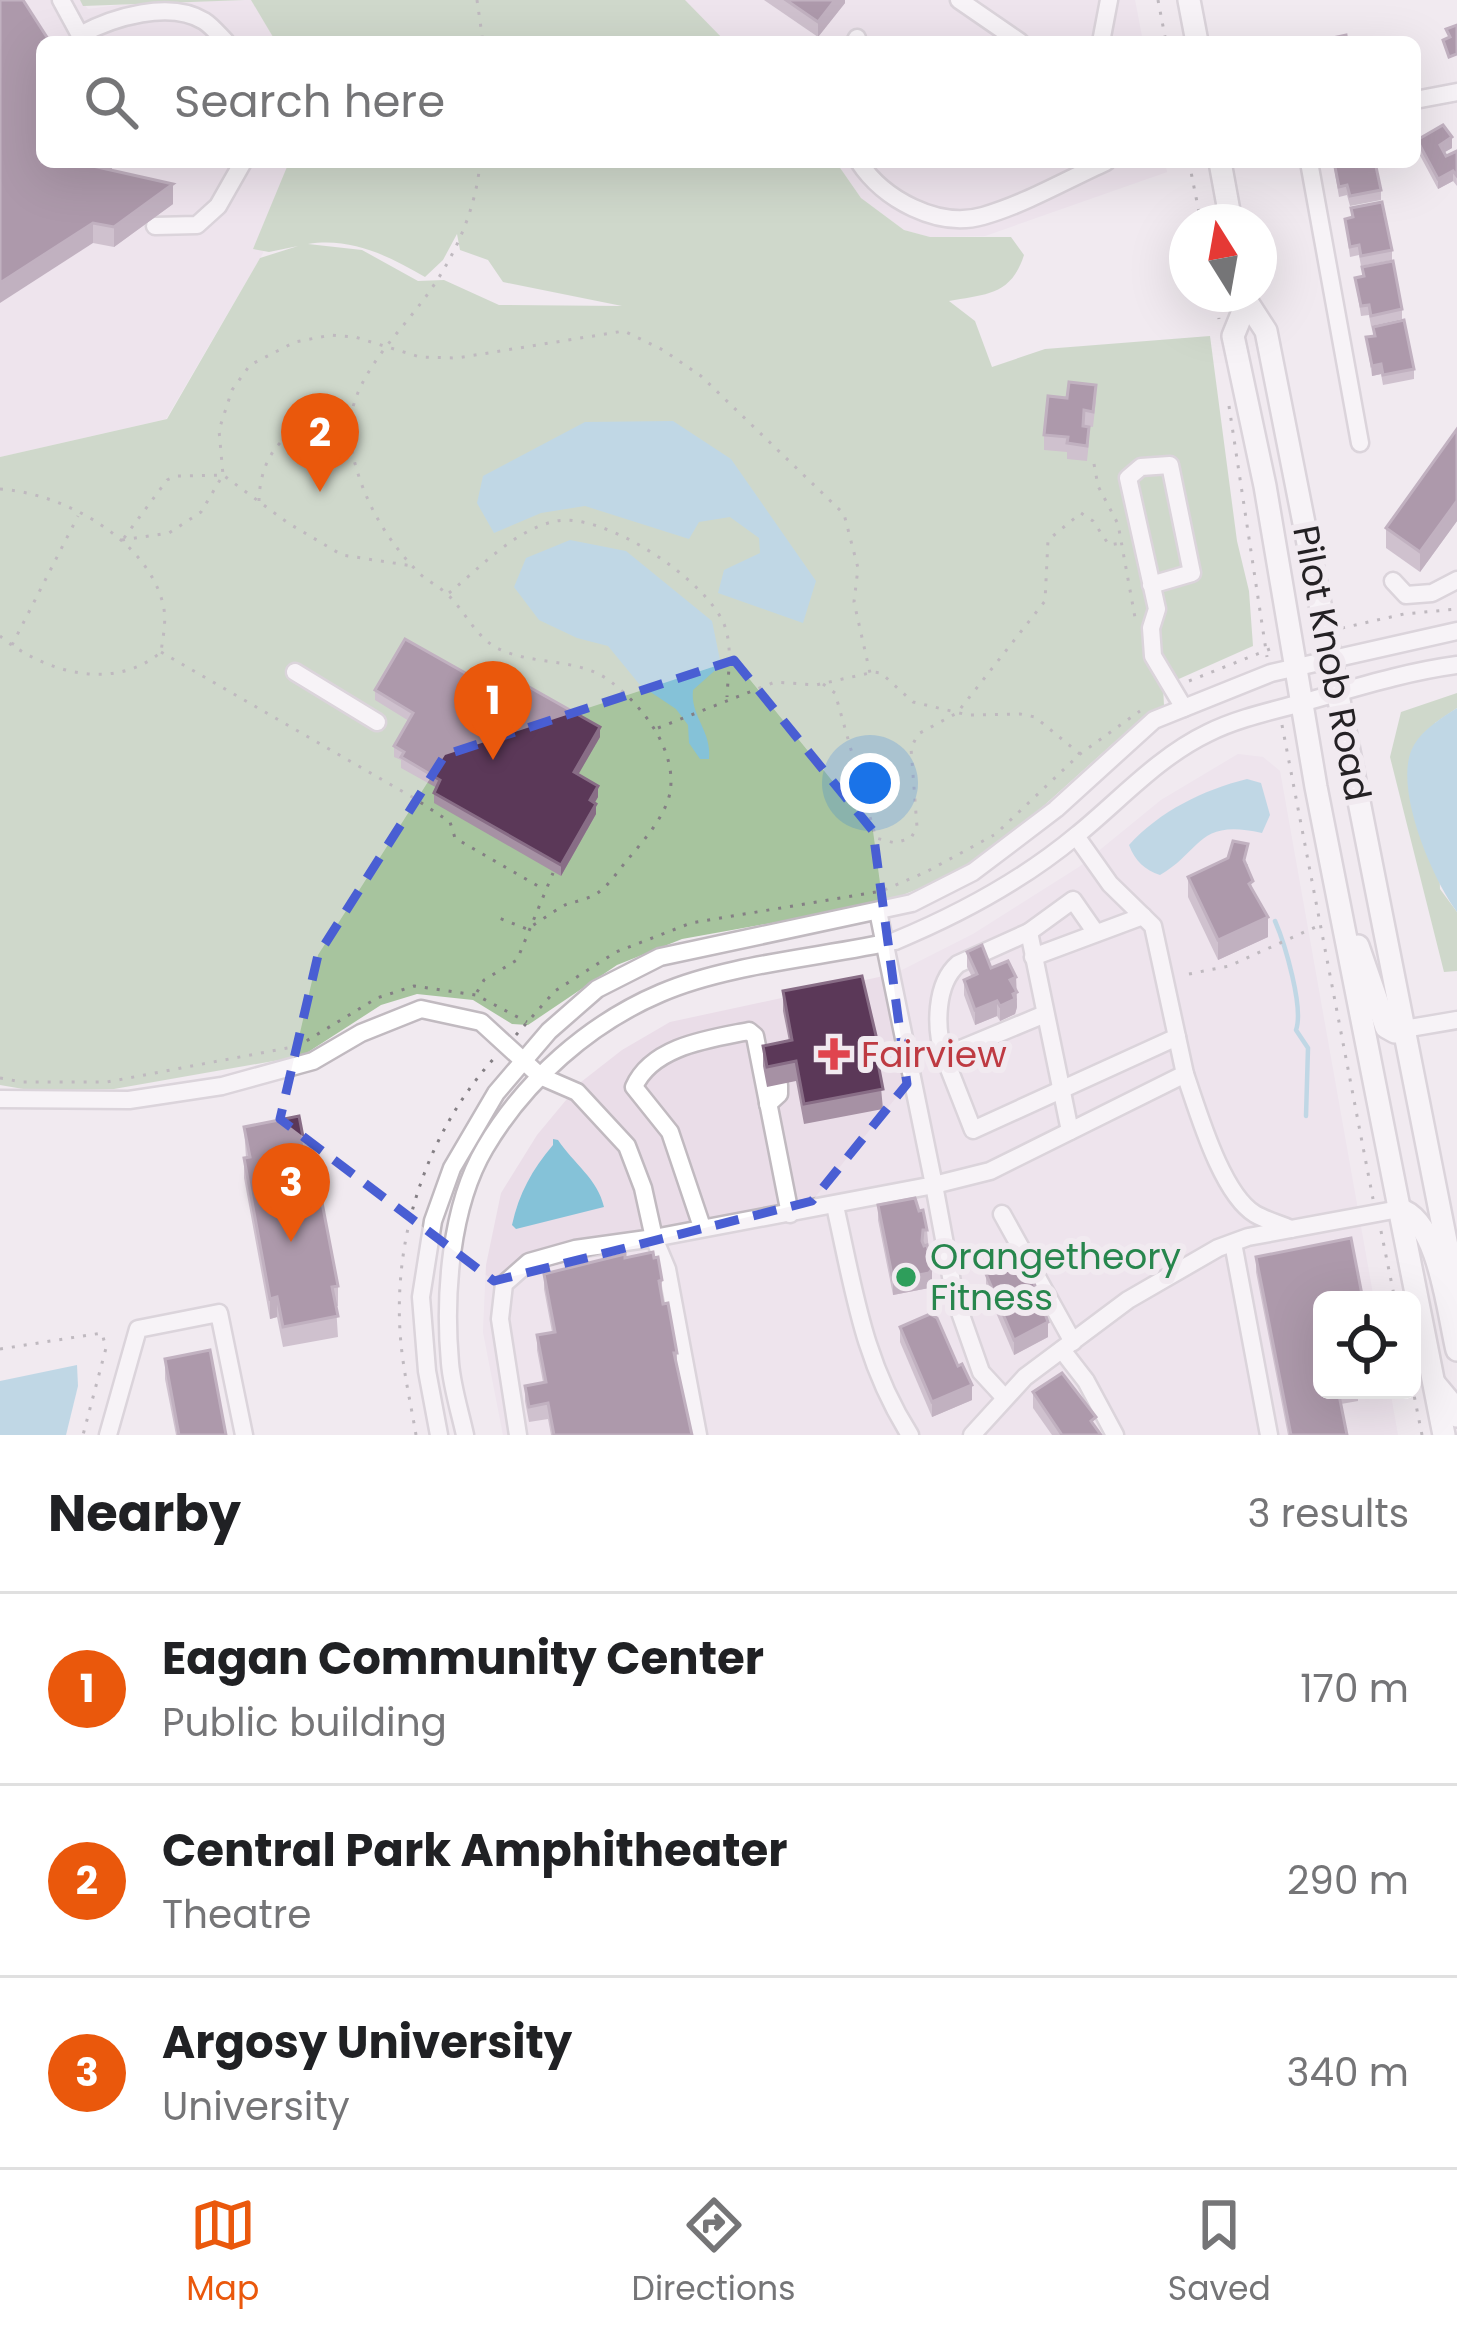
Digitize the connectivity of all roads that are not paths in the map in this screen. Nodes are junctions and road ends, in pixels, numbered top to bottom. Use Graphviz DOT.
graph roads {
  1 [pos="61,0"];
  2 [pos="959,0"];
  3 [pos="1109,0"];
  4 [pos="1189,0"];
  5 [pos="80,36"];
  6 [pos="86,36"];
  7 [pos="219,36"];
  8 [pos="1011,36"];
  9 [pos="1102,36"];
  10 [pos="1196,36"];
  11 [pos="1457,92"];
  12 [pos="1421,99"];
  13 [pos="240,168"];
  14 [pos="864,168"];
  15 [pos="1092,168"];
  16 [pos="1221,168"];
  17 [pos="1310,168"];
  18 [pos="1228,204"];
  19 [pos="155,226"];
  20 [pos="1241,312"];
  21 [pos="1254,312"];
  22 [pos="1360,443"];
  23 [pos="1393,580"];
  24 [pos="1457,580"];
  25 [pos="1151,585"];
  26 [pos="1457,632"];
  27 [pos="1331,657"];
  28 [pos="1457,665"];
  29 [pos="1296,667"];
  30 [pos="295,671"];
  31 [pos="1338,692"];
  32 [pos="1302,703"];
  33 [pos="1184,708"];
  34 [pos="377,722"];
  35 [pos="1076,836"];
  36 [pos="1339,901"];
  37 [pos="878,911"];
  38 [pos="1143,916"];
  39 [pos="1029,932"];
  40 [pos="1096,934"];
  41 [pos="887,943"];
  42 [pos="1034,957"];
  43 [pos="1045,1014"];
  44 [pos="1457,1020"];
  45 [pos="1404,1029"];
  46 [pos="1177,1037"];
  47 [pos="758,1053"];
  48 [pos="944,1056"];
  49 [pos="523,1061"];
  50 [pos="775,1064"];
  51 [pos="1186,1075"];
  52 [pos="540,1076"];
  53 [pos="779,1084"];
  54 [pos="1061,1093"];
  55 [pos="0,1099"];
  56 [pos="768,1104"];
  57 [pos="1070,1132"];
  58 [pos="934,1185"];
  59 [pos="835,1206"];
  60 [pos="1388,1211"];
  61 [pos="790,1214"];
  62 [pos="1003,1214"];
  63 [pos="702,1227"];
  64 [pos="1292,1229"];
  65 [pos="654,1238"];
  66 [pos="1233,1243"];
  67 [pos="1457,1297"];
  68 [pos="1067,1346"];
  69 [pos="1457,1350"];
  70 [pos="1423,1384"];
  71 [pos="1005,1398"];
  72 [pos="1457,1417"];
  73 [pos="108,1435"];
  74 [pos="244,1435"];
  75 [pos="439,1435"];
  76 [pos="465,1435"];
  77 [pos="518,1435"];
  78 [pos="698,1435"];
  79 [pos="910,1435"];
  80 [pos="972,1435"];
  81 [pos="1115,1435"];
  82 [pos="1270,1435"];
  83 [pos="1444,1435"];
  1 -- 5 [label="street"];
  2 -- 8 [label="street"];
  3 -- 9 [label="street"];
  4 -- 10 [label="main road"];
  6 -- 7 [label="street"];
  11 -- 12 [label="street"];
  13 -- 19 [label="street"];
  14 -- 15 [label="street"];
  16 -- 18 [label="main road"];
  17 -- 22 [label="street"];
  20 -- 29 [label="main road, Pilot Knob Road"];
  21 -- 27 [label="main road, Pilot Knob Road"];
  23 -- 24 [label="street"];
  25 -- 25 [label="street"];
  25 -- 33 [label="street"];
  26 -- 27 [label="street"];
  27 -- 29 [label="street"];
  27 -- 31 [label="main road, Pilot Knob Road"];
  28 -- 31 [label="street"];
  29 -- 32 [label="main road, Pilot Knob Road"];
  29 -- 33 [label="street"];
  30 -- 34 [label="street"];
  31 -- 32 [label="street"];
  31 -- 45 [label="main road, Pilot Knob Road"];
  32 -- 35 [label="street"];
  32 -- 36 [label="main road, Pilot Knob Road"];
  33 -- 37 [label="street"];
  35 -- 38 [label="street"];
  35 -- 41 [label="street"];
  36 -- 45 [label="main road, Pilot Knob Road"];
  36 -- 60 [label="main road, Pilot Knob Road"];
  37 -- 41 [label="street"];
  37 -- 49 [label="street"];
  38 -- 40 [label="street"];
  38 -- 46 [label="street"];
  39 -- 40 [label="street"];
  39 -- 42 [label="street"];
  39 -- 48 [label="street"];
  40 -- 42 [label="street"];
  41 -- 52 [label="street"];
  41 -- 58 [label="street"];
  42 -- 43 [label="street"];
  43 -- 48 [label="street"];
  43 -- 54 [label="street"];
  44 -- 45 [label="street"];
  45 -- 67 [label="main road, Pilot Knob Road"];
  46 -- 51 [label="street"];
  46 -- 54 [label="street"];
  47 -- 50 [label="street"];
  47 -- 56 [label="street"];
  47 -- 63 [label="street"];
  48 -- 54 [label="street"];
  49 -- 52 [label="street"];
  49 -- 55 [label="street"];
  49 -- 75 [label="street"];
  51 -- 57 [label="street"];
  51 -- 64 [label="street"];
  52 -- 65 [label="street"];
  52 -- 76 [label="street"];
  53 -- 56 [label="street"];
  54 -- 57 [label="street"];
  56 -- 61 [label="street"];
  57 -- 58 [label="street"];
  58 -- 59 [label="street"];
  58 -- 71 [label="street"];
  59 -- 61 [label="street"];
  59 -- 79 [label="street"];
  60 -- 64 [label="street"];
  60 -- 69 [label="main road, Pilot Knob Road"];
  60 -- 70 [label="main road, Pilot Knob Road"];
  61 -- 63 [label="street"];
  62 -- 68 [label="street"];
  63 -- 65 [label="street"];
  64 -- 66 [label="street"];
  65 -- 77 [label="street"];
  65 -- 78 [label="street"];
  66 -- 68 [label="street"];
  66 -- 82 [label="street"];
  68 -- 71 [label="street"];
  68 -- 81 [label="street"];
  70 -- 72 [label="main road, Pilot Knob Road"];
  70 -- 83 [label="main road, Pilot Knob Road"];
  71 -- 80 [label="street"];
  73 -- 74 [label="street"];
}
